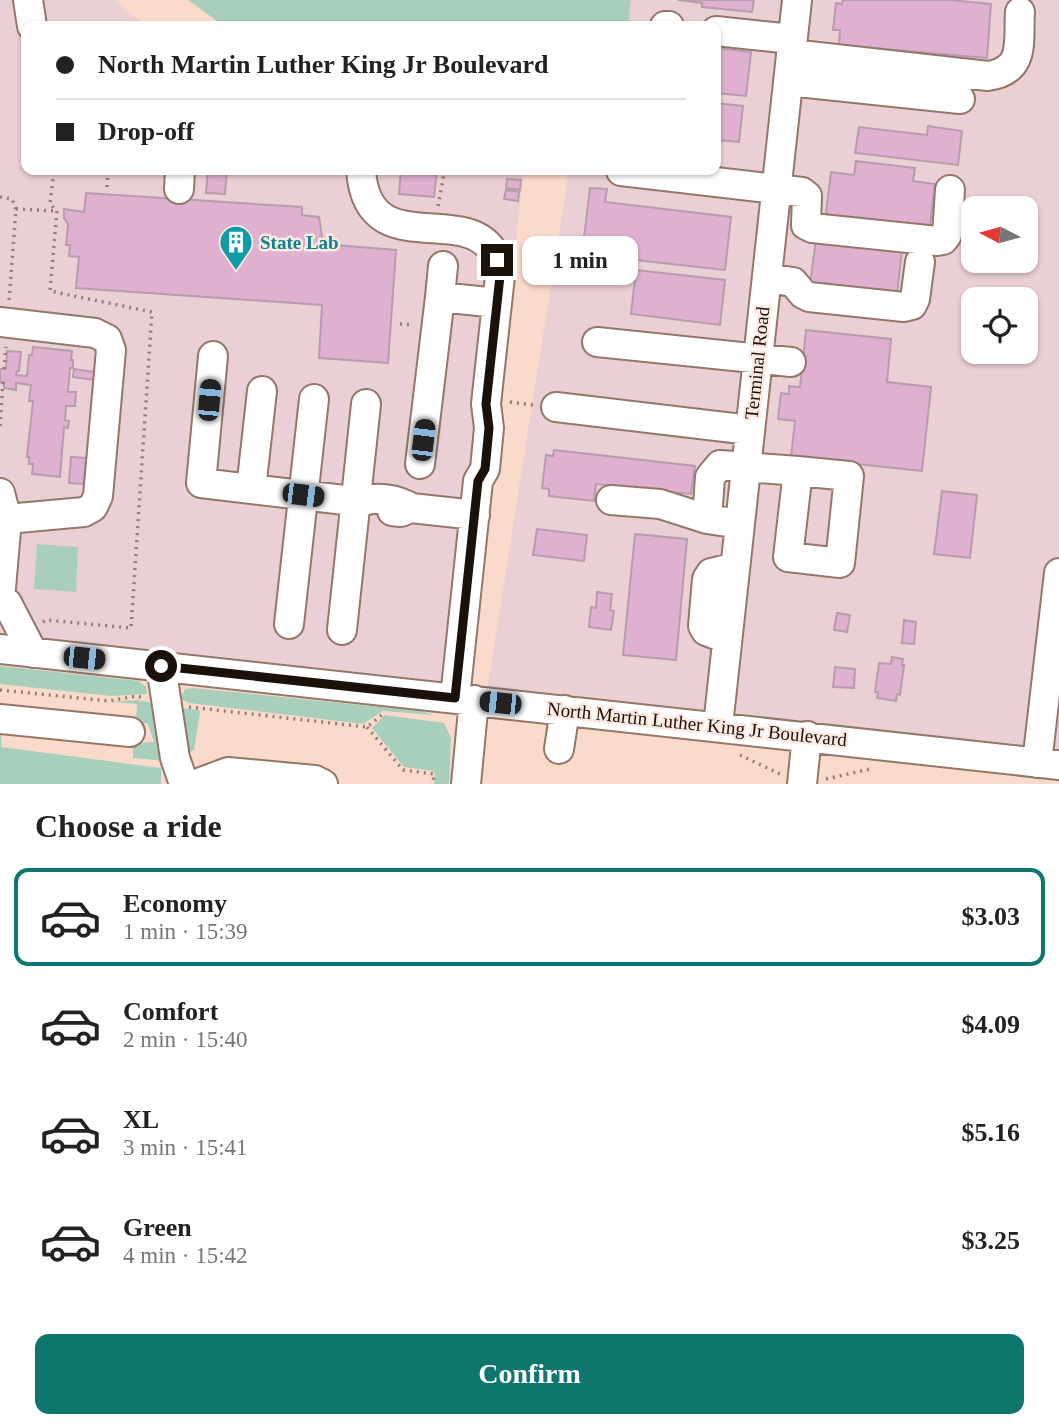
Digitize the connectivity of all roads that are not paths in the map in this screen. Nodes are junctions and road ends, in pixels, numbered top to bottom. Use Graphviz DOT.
graph roads {
  1 [pos="28,0"];
  2 [pos="797,0"];
  3 [pos="1020,12"];
  4 [pos="31,21"];
  5 [pos="721,33"];
  6 [pos="790,58"];
  7 [pos="960,99"];
  8 [pos="361,175"];
  9 [pos="647,175"];
  10 [pos="776,190"];
  11 [pos="950,190"];
  12 [pos="920,262"];
  13 [pos="443,266"];
  14 [pos="766,278"];
  15 [pos="440,297"];
  16 [pos="497,303"];
  17 [pos="4,322"];
  18 [pos="597,342"];
  19 [pos="213,356"];
  20 [pos="758,360"];
  21 [pos="791,362"];
  22 [pos="262,391"];
  23 [pos="314,399"];
  24 [pos="366,404"];
  25 [pos="556,407"];
  26 [pos="750,430"];
  27 [pos="420,464"];
  28 [pos="746,466"];
  29 [pos="798,471"];
  30 [pos="251,489"];
  31 [pos="303,495"];
  32 [pos="611,499"];
  33 [pos="358,501"];
  34 [pos="3,506"];
  35 [pos="475,515"];
  36 [pos="707,519"];
  37 [pos="740,524"];
  38 [pos="1059,573"];
  39 [pos="0,600"];
  40 [pos="289,624"];
  41 [pos="342,630"];
  42 [pos="0,649"];
  43 [pos="33,653"];
  44 [pos="161,666"];
  45 [pos="464,699"];
  46 [pos="565,710"];
  47 [pos="0,719"];
  48 [pos="718,726"];
  49 [pos="130,732"];
  50 [pos="807,736"];
  51 [pos="558,750"];
  52 [pos="1048,764"];
  53 [pos="184,784"];
  54 [pos="196,784"];
  55 [pos="323,784"];
  56 [pos="466,784"];
  57 [pos="802,784"];
  1 -- 4 [label="street"];
  2 -- 6 [label="street, Terminal Road"];
  3 -- 6 [label="street"];
  5 -- 6 [label="street"];
  6 -- 7 [label="street"];
  6 -- 10 [label="street, Terminal Road"];
  8 -- 16 [label="street"];
  9 -- 10 [label="street"];
  10 -- 11 [label="street"];
  10 -- 14 [label="street, Terminal Road"];
  12 -- 14 [label="street"];
  13 -- 15 [label="street"];
  14 -- 20 [label="street, Terminal Road"];
  15 -- 16 [label="street"];
  15 -- 27 [label="street"];
  16 -- 35 [label="street"];
  17 -- 34 [label="street"];
  18 -- 20 [label="street"];
  19 -- 30 [label="street"];
  20 -- 21 [label="street"];
  20 -- 26 [label="street, Terminal Road"];
  22 -- 30 [label="street"];
  23 -- 31 [label="street"];
  24 -- 33 [label="street"];
  25 -- 26 [label="street"];
  26 -- 28 [label="street, Terminal Road"];
  28 -- 29 [label="street"];
  28 -- 36 [label="street"];
  28 -- 37 [label="street, Terminal Road"];
  30 -- 31 [label="street"];
  31 -- 33 [label="street"];
  31 -- 40 [label="street"];
  32 -- 36 [label="street"];
  33 -- 35 [label="street"];
  33 -- 41 [label="street"];
  34 -- 39 [label="street"];
  35 -- 45 [label="street"];
  36 -- 37 [label="street"];
  37 -- 48 [label="street, Terminal Road"];
  38 -- 52 [label="street"];
  39 -- 43 [label="street"];
  42 -- 43 [label="street, North Martin Luther King Jr Boulevard"];
  43 -- 44 [label="street, North Martin Luther King Jr Boulevard"];
  44 -- 45 [label="street, North Martin Luther King Jr Boulevard"];
  44 -- 53 [label="street"];
  45 -- 46 [label="street, North Martin Luther King Jr Boulevard"];
  45 -- 56 [label="street"];
  46 -- 48 [label="street, North Martin Luther King Jr Boulevard"];
  46 -- 51 [label="street"];
  47 -- 49 [label="street"];
  48 -- 50 [label="street, North Martin Luther King Jr Boulevard"];
  50 -- 52 [label="street, North Martin Luther King Jr Boulevard"];
  50 -- 57 [label="street"];
  54 -- 55 [label="street"];
}
